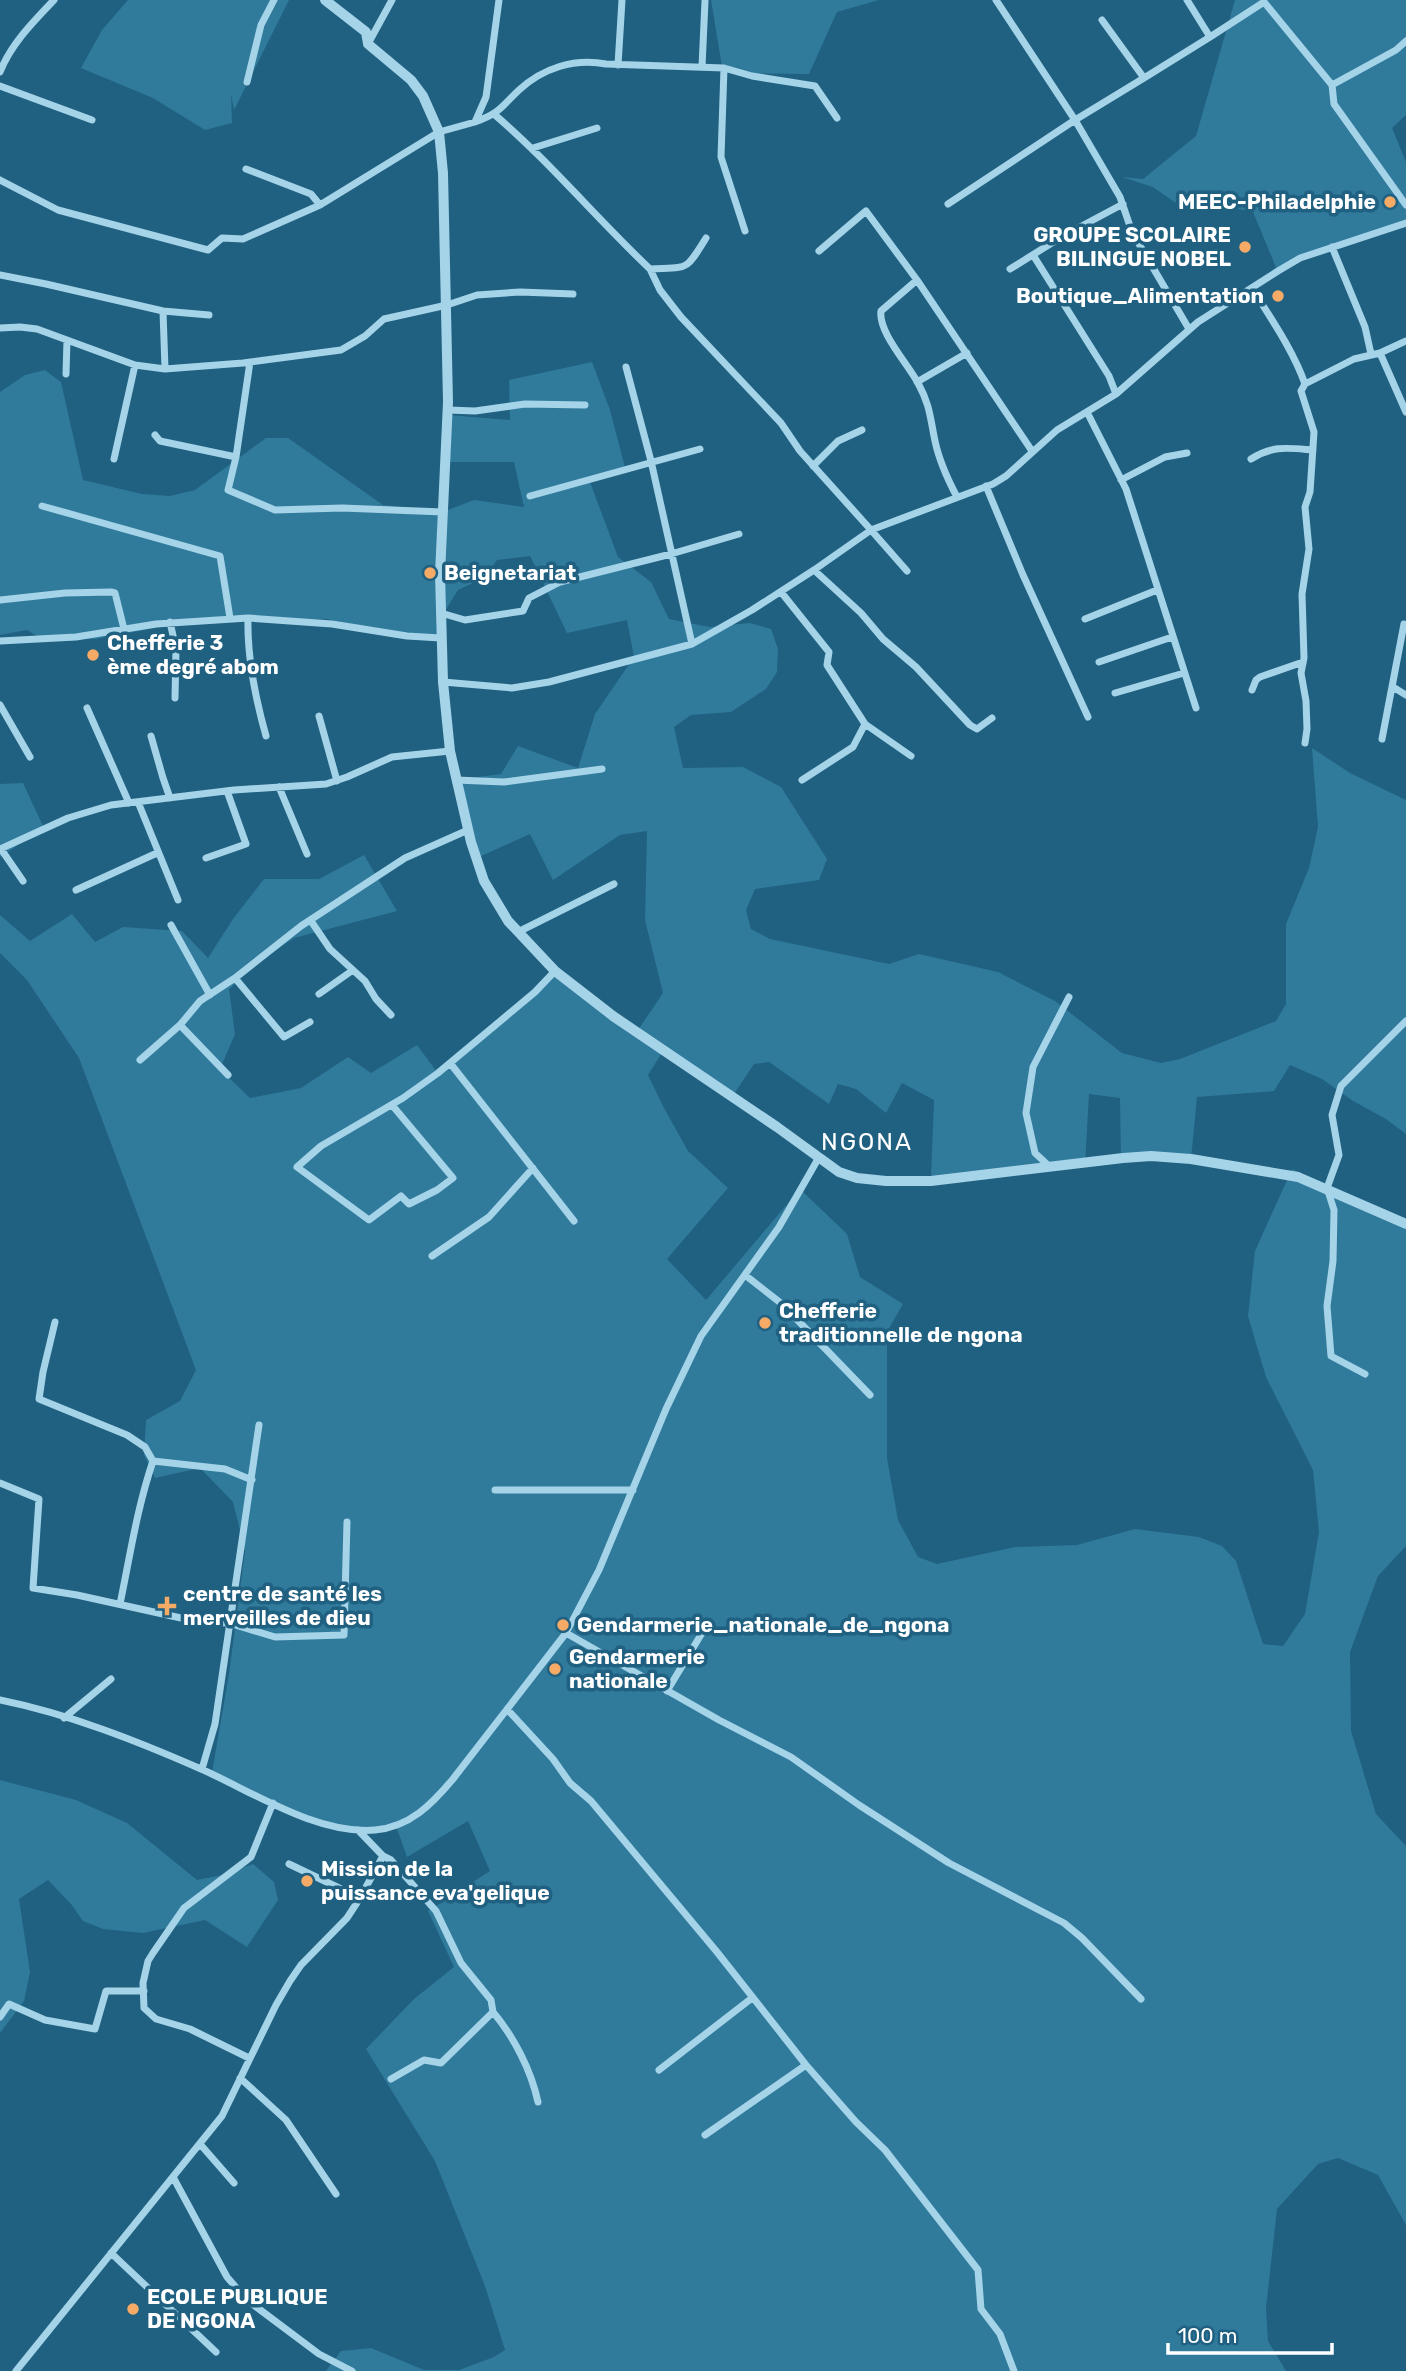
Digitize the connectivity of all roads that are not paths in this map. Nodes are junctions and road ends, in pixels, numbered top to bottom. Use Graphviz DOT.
graph roads {
  1 [pos="54,0"];
  2 [pos="274,0"];
  3 [pos="325,0"];
  4 [pos="392,0"];
  5 [pos="499,0"];
  6 [pos="622,0"];
  7 [pos="996,0"];
  8 [pos="1187,0"];
  9 [pos="705,1"];
  10 [pos="1102,20"];
  11 [pos="1210,37"];
  12 [pos="1406,41"];
  13 [pos="368,44"];
  14 [pos="618,65"];
  15 [pos="702,67"];
  16 [pos="724,68"];
  17 [pos="0,72"];
  18 [pos="1144,78"];
  19 [pos="247,82"];
  20 [pos="1332,85"];
  21 [pos="0,86"];
  22 [pos="495,115"];
  23 [pos="836,118"];
  24 [pos="92,120"];
  25 [pos="1075,120"];
  26 [pos="475,122"];
  27 [pos="597,128"];
  28 [pos="439,132"];
  29 [pos="533,148"];
  30 [pos="246,169"];
  31 [pos="0,180"];
  32 [pos="948,204"];
  33 [pos="1123,204"];
  34 [pos="320,205"];
  35 [pos="1406,205"];
  36 [pos="1406,223"];
  37 [pos="745,231"];
  38 [pos="706,238"];
  39 [pos="1332,247"];
  40 [pos="819,251"];
  41 [pos="1033,255"];
  42 [pos="650,269"];
  43 [pos="1010,269"];
  44 [pos="0,275"];
  45 [pos="917,280"];
  46 [pos="1252,288"];
  47 [pos="573,294"];
  48 [pos="447,305"];
  49 [pos="163,311"];
  50 [pos="209,315"];
  51 [pos="0,328"];
  52 [pos="1189,329"];
  53 [pos="67,340"];
  54 [pos="1406,341"];
  55 [pos="967,353"];
  56 [pos="1376,354"];
  57 [pos="250,362"];
  58 [pos="135,365"];
  59 [pos="626,367"];
  60 [pos="165,369"];
  61 [pos="66,374"];
  62 [pos="917,382"];
  63 [pos="1305,384"];
  64 [pos="1116,394"];
  65 [pos="585,405"];
  66 [pos="448,410"];
  67 [pos="1087,412"];
  68 [pos="1406,412"];
  69 [pos="862,430"];
  70 [pos="155,435"];
  71 [pos="700,449"];
  72 [pos="1313,450"];
  73 [pos="1032,451"];
  74 [pos="1188,453"];
  75 [pos="236,457"];
  76 [pos="114,459"];
  77 [pos="1251,459"];
  78 [pos="651,461"];
  79 [pos="813,466"];
  80 [pos="1121,480"];
  81 [pos="986,486"];
  82 [pos="530,496"];
  83 [pos="957,497"];
  84 [pos="41,506"];
  85 [pos="443,512"];
  86 [pos="871,530"];
  87 [pos="739,534"];
  88 [pos="671,554"];
  89 [pos="814,570"];
  90 [pos="907,570"];
  91 [pos="1157,590"];
  92 [pos="781,592"];
  93 [pos="0,600"];
  94 [pos="441,613"];
  95 [pos="1406,613"];
  96 [pos="230,618"];
  97 [pos="248,618"];
  98 [pos="1085,619"];
  99 [pos="170,622"];
  100 [pos="1405,624"];
  101 [pos="124,629"];
  102 [pos="1172,637"];
  103 [pos="441,638"];
  104 [pos="0,641"];
  105 [pos="692,644"];
  106 [pos="1099,662"];
  107 [pos="1303,662"];
  108 [pos="1184,673"];
  109 [pos="443,682"];
  110 [pos="1393,687"];
  111 [pos="1252,690"];
  112 [pos="1115,693"];
  113 [pos="1406,695"];
  114 [pos="175,698"];
  115 [pos="0,705"];
  116 [pos="87,708"];
  117 [pos="1196,708"];
  118 [pos="319,716"];
  119 [pos="1088,717"];
  120 [pos="992,718"];
  121 [pos="866,723"];
  122 [pos="151,736"];
  123 [pos="266,736"];
  124 [pos="1382,739"];
  125 [pos="1305,743"];
  126 [pos="450,751"];
  127 [pos="911,756"];
  128 [pos="30,757"];
  129 [pos="602,769"];
  130 [pos="456,779"];
  131 [pos="802,780"];
  132 [pos="337,781"];
  133 [pos="279,787"];
  134 [pos="227,791"];
  135 [pos="170,797"];
  136 [pos="129,803"];
  137 [pos="138,803"];
  138 [pos="468,830"];
  139 [pos="1,849"];
  140 [pos="158,853"];
  141 [pos="307,854"];
  142 [pos="206,858"];
  143 [pos="23,881"];
  144 [pos="614,884"];
  145 [pos="76,890"];
  146 [pos="178,900"];
  147 [pos="311,921"];
  148 [pos="171,925"];
  149 [pos="518,932"];
  150 [pos="353,970"];
  151 [pos="555,971"];
  152 [pos="235,978"];
  153 [pos="319,994"];
  154 [pos="210,995"];
  155 [pos="1069,997"];
  156 [pos="391,1015"];
  157 [pos="1406,1021"];
  158 [pos="310,1022"];
  159 [pos="180,1025"];
  160 [pos="140,1060"];
  161 [pos="450,1063"];
  162 [pos="228,1075"];
  163 [pos="393,1105"];
  164 [pos="818,1159"];
  165 [pos="1050,1167"];
  166 [pos="533,1168"];
  167 [pos="1327,1188"];
  168 [pos="575,1221"];
  169 [pos="1406,1224"];
  170 [pos="432,1256"];
  171 [pos="745,1275"];
  172 [pos="55,1322"];
  173 [pos="1364,1374"];
  174 [pos="870,1395"];
  175 [pos="259,1425"];
  176 [pos="153,1461"];
  177 [pos="252,1480"];
  178 [pos="0,1483"];
  179 [pos="495,1490"];
  180 [pos="634,1490"];
  181 [pos="347,1522"];
  182 [pos="120,1604"];
  183 [pos="229,1623"];
  184 [pos="708,1623"];
  185 [pos="566,1633"];
  186 [pos="111,1679"];
  187 [pos="667,1690"];
  188 [pos="0,1700"];
  189 [pos="508,1709"];
  190 [pos="64,1718"];
  191 [pos="202,1769"];
  192 [pos="273,1803"];
  193 [pos="357,1829"];
  194 [pos="383,1856"];
  195 [pos="289,1864"];
  196 [pos="360,1898"];
  197 [pos="144,1991"];
  198 [pos="752,1998"];
  199 [pos="1141,1999"];
  200 [pos="493,2012"];
  201 [pos="0,2017"];
  202 [pos="249,2058"];
  203 [pos="806,2065"];
  204 [pos="659,2070"];
  205 [pos="240,2078"];
  206 [pos="391,2079"];
  207 [pos="538,2102"];
  208 [pos="705,2136"];
  209 [pos="200,2144"];
  210 [pos="173,2176"];
  211 [pos="234,2183"];
  212 [pos="336,2194"];
  213 [pos="111,2253"];
  214 [pos="216,2352"];
  215 [pos="350,2370"];
  216 [pos="16,2371"];
  217 [pos="1014,2371"];
  1 -- 17 [label="street"];
  2 -- 19 [label="street"];
  3 -- 13 [label="street"];
  4 -- 13 [label="street"];
  5 -- 26 [label="street"];
  6 -- 14 [label="street"];
  7 -- 25 [label="street"];
  8 -- 11 [label="street"];
  9 -- 15 [label="street"];
  10 -- 18 [label="street"];
  11 -- 18 [label="street"];
  11 -- 20 [label="street"];
  12 -- 20 [label="street"];
  13 -- 28 [label="street"];
  14 -- 15 [label="street"];
  14 -- 22 [label="street"];
  15 -- 16 [label="street"];
  16 -- 23 [label="street"];
  16 -- 37 [label="street"];
  18 -- 25 [label="street"];
  20 -- 35 [label="street"];
  21 -- 24 [label="street"];
  22 -- 26 [label="street"];
  22 -- 29 [label="street"];
  25 -- 32 [label="street"];
  25 -- 33 [label="street"];
  26 -- 28 [label="street"];
  27 -- 29 [label="street"];
  28 -- 34 [label="street"];
  28 -- 48 [label="street"];
  29 -- 42 [label="street"];
  30 -- 34 [label="street"];
  31 -- 34 [label="street"];
  33 -- 41 [label="street"];
  33 -- 52 [label="street"];
  36 -- 39 [label="street"];
  38 -- 42 [label="street"];
  39 -- 46 [label="street"];
  39 -- 56 [label="street"];
  40 -- 45 [label="street"];
  41 -- 43 [label="street"];
  41 -- 64 [label="street"];
  42 -- 79 [label="street"];
  44 -- 49 [label="street"];
  45 -- 55 [label="street"];
  45 -- 62 [label="street"];
  46 -- 52 [label="street"];
  46 -- 63 [label="street"];
  47 -- 48 [label="street"];
  48 -- 57 [label="street"];
  48 -- 66 [label="street"];
  49 -- 50 [label="street"];
  49 -- 60 [label="street"];
  51 -- 53 [label="street"];
  52 -- 64 [label="street"];
  53 -- 58 [label="street"];
  53 -- 61 [label="street"];
  54 -- 56 [label="street"];
  55 -- 62 [label="street"];
  55 -- 73 [label="street"];
  56 -- 63 [label="street"];
  56 -- 68 [label="street"];
  57 -- 60 [label="street"];
  57 -- 75 [label="street"];
  58 -- 60 [label="street"];
  58 -- 76 [label="street"];
  59 -- 78 [label="street"];
  62 -- 83 [label="street"];
  63 -- 72 [label="street"];
  64 -- 67 [label="street"];
  65 -- 66 [label="street"];
  66 -- 85 [label="street"];
  67 -- 73 [label="street"];
  67 -- 80 [label="street"];
  69 -- 79 [label="street"];
  70 -- 75 [label="street"];
  71 -- 78 [label="street"];
  72 -- 77 [label="street"];
  72 -- 107 [label="street"];
  73 -- 81 [label="street"];
  74 -- 80 [label="street"];
  75 -- 85 [label="street"];
  78 -- 82 [label="street"];
  78 -- 88 [label="street"];
  79 -- 86 [label="street"];
  80 -- 91 [label="street"];
  81 -- 83 [label="street"];
  81 -- 119 [label="street"];
  83 -- 86 [label="street"];
  84 -- 96 [label="street"];
  85 -- 94 [label="street"];
  86 -- 89 [label="street"];
  86 -- 90 [label="street"];
  87 -- 88 [label="street"];
  88 -- 94 [label="street"];
  88 -- 105 [label="street"];
  89 -- 92 [label="street"];
  89 -- 120 [label="street"];
  91 -- 98 [label="street"];
  91 -- 102 [label="street"];
  92 -- 105 [label="street"];
  92 -- 121 [label="street"];
  93 -- 101 [label="street"];
  94 -- 103 [label="street"];
  95 -- 100 [label="street"];
  96 -- 97 [label="street"];
  96 -- 99 [label="street"];
  97 -- 103 [label="street"];
  97 -- 123 [label="street"];
  99 -- 101 [label="street"];
  99 -- 114 [label="street"];
  100 -- 110 [label="street"];
  101 -- 104 [label="street"];
  102 -- 106 [label="street"];
  102 -- 108 [label="street"];
  103 -- 109 [label="street"];
  105 -- 109 [label="street"];
  107 -- 111 [label="street"];
  107 -- 125 [label="street"];
  108 -- 112 [label="street"];
  108 -- 117 [label="street"];
  109 -- 126 [label="street"];
  110 -- 113 [label="street"];
  110 -- 124 [label="street"];
  115 -- 128 [label="street"];
  116 -- 136 [label="street"];
  118 -- 132 [label="street"];
  121 -- 127 [label="street"];
  121 -- 131 [label="street"];
  122 -- 135 [label="street"];
  126 -- 130 [label="street"];
  126 -- 132 [label="street"];
  129 -- 130 [label="street"];
  130 -- 138 [label="street"];
  132 -- 133 [label="street"];
  133 -- 134 [label="street"];
  133 -- 141 [label="street"];
  134 -- 135 [label="street"];
  134 -- 142 [label="street"];
  135 -- 137 [label="street"];
  136 -- 137 [label="street"];
  136 -- 139 [label="street"];
  137 -- 140 [label="street"];
  138 -- 147 [label="street"];
  138 -- 149 [label="street"];
  139 -- 143 [label="street"];
  140 -- 145 [label="street"];
  140 -- 146 [label="street"];
  144 -- 149 [label="street"];
  147 -- 150 [label="street"];
  147 -- 152 [label="street"];
  148 -- 154 [label="street"];
  149 -- 151 [label="street"];
  150 -- 153 [label="street"];
  150 -- 156 [label="street"];
  151 -- 161 [label="street"];
  151 -- 164 [label="street"];
  152 -- 154 [label="street"];
  152 -- 158 [label="street"];
  154 -- 159 [label="street"];
  155 -- 165 [label="street"];
  157 -- 167 [label="street"];
  159 -- 160 [label="street"];
  159 -- 162 [label="street"];
  161 -- 163 [label="street"];
  161 -- 166 [label="street"];
  163 -- 163 [label="street"];
  164 -- 165 [label="street"];
  164 -- 171 [label="street"];
  165 -- 167 [label="street"];
  166 -- 168 [label="street"];
  166 -- 170 [label="street"];
  167 -- 169 [label="street"];
  167 -- 173 [label="street"];
  171 -- 174 [label="street"];
  171 -- 180 [label="street"];
  172 -- 176 [label="street"];
  175 -- 177 [label="street"];
  176 -- 177 [label="street"];
  176 -- 182 [label="street"];
  177 -- 183 [label="street"];
  178 -- 182 [label="street"];
  179 -- 180 [label="street"];
  180 -- 185 [label="street"];
  181 -- 183 [label="street"];
  182 -- 183 [label="street"];
  183 -- 191 [label="street"];
  184 -- 187 [label="street"];
  185 -- 187 [label="street"];
  185 -- 189 [label="street"];
  186 -- 190 [label="street"];
  187 -- 199 [label="street"];
  188 -- 190 [label="street"];
  189 -- 193 [label="street"];
  189 -- 198 [label="street"];
  190 -- 191 [label="street"];
  191 -- 192 [label="street"];
  192 -- 193 [label="street"];
  192 -- 197 [label="street"];
  193 -- 194 [label="street"];
  194 -- 196 [label="street"];
  194 -- 200 [label="street"];
  195 -- 196 [label="street"];
  196 -- 202 [label="street"];
  197 -- 201 [label="street"];
  197 -- 202 [label="street"];
  198 -- 203 [label="street"];
  198 -- 204 [label="street"];
  200 -- 206 [label="street"];
  200 -- 207 [label="street"];
  202 -- 205 [label="street"];
  203 -- 208 [label="street"];
  203 -- 217 [label="street"];
  205 -- 209 [label="street"];
  205 -- 212 [label="street"];
  209 -- 210 [label="street"];
  209 -- 211 [label="street"];
  210 -- 213 [label="street"];
  210 -- 215 [label="street"];
  213 -- 214 [label="street"];
  213 -- 216 [label="street"];
}
